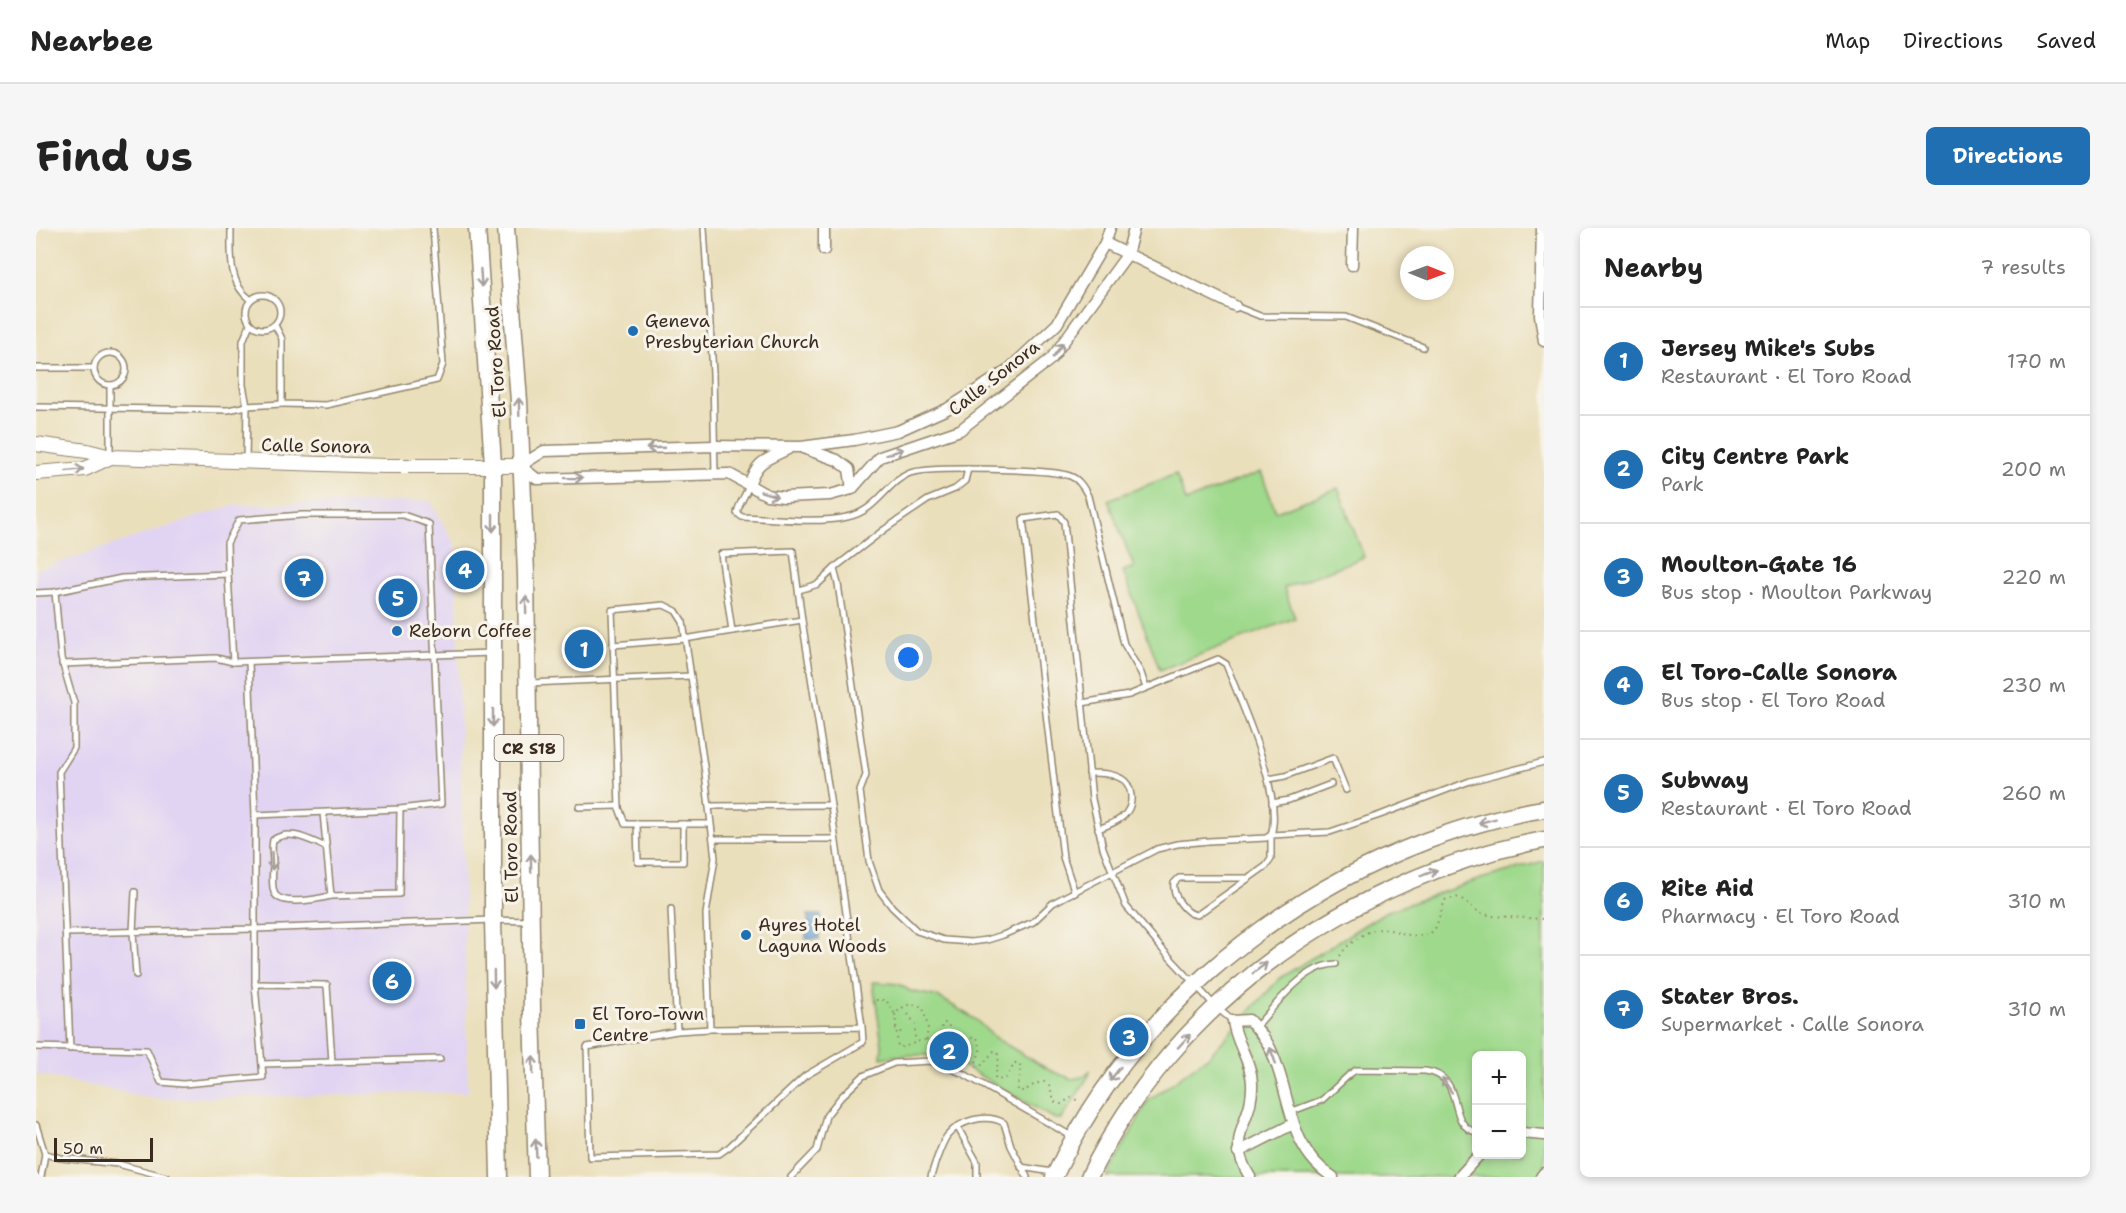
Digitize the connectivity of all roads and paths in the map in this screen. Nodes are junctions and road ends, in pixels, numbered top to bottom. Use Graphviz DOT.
graph roads {
  1 [pos="231,228"];
  2 [pos="433,228"];
  3 [pos="477,228"];
  4 [pos="506,228"];
  5 [pos="704,228"];
  6 [pos="824,228"];
  7 [pos="1110,228"];
  8 [pos="1134,228"];
  9 [pos="1353,228"];
  10 [pos="1542,228"];
  11 [pos="1105,243"];
  12 [pos="824,250"];
  13 [pos="1127,255"];
  14 [pos="1352,265"];
  15 [pos="250,299"];
  16 [pos="1235,306"];
  17 [pos="250,324"];
  18 [pos="275,325"];
  19 [pos="1544,341"];
  20 [pos="1423,347"];
  21 [pos="36,368"];
  22 [pos="94,368"];
  23 [pos="110,385"];
  24 [pos="282,404"];
  25 [pos="36,406"];
  26 [pos="247,406"];
  27 [pos="109,408"];
  28 [pos="36,444"];
  29 [pos="714,446"];
  30 [pos="796,447"];
  31 [pos="111,457"];
  32 [pos="246,462"];
  33 [pos="493,464"];
  34 [pos="520,466"];
  35 [pos="968,469"];
  36 [pos="36,473"];
  37 [pos="715,475"];
  38 [pos="749,485"];
  39 [pos="852,489"];
  40 [pos="834,569"];
  41 [pos="228,574"];
  42 [pos="799,590"];
  43 [pos="55,592"];
  44 [pos="36,593"];
  45 [pos="802,620"];
  46 [pos="732,631"];
  47 [pos="685,639"];
  48 [pos="613,645"];
  49 [pos="493,652"];
  50 [pos="435,654"];
  51 [pos="233,662"];
  52 [pos="249,662"];
  53 [pos="62,664"];
  54 [pos="691,676"];
  55 [pos="614,678"];
  56 [pos="528,683"];
  57 [pos="1146,688"];
  58 [pos="1083,704"];
  59 [pos="1544,762"];
  60 [pos="1089,772"];
  61 [pos="1269,779"];
  62 [pos="1331,784"];
  63 [pos="1346,790"];
  64 [pos="1272,803"];
  65 [pos="830,805"];
  66 [pos="619,806"];
  67 [pos="709,806"];
  68 [pos="579,807"];
  69 [pos="399,809"];
  70 [pos="1544,809"];
  71 [pos="323,813"];
  72 [pos="255,816"];
  73 [pos="637,824"];
  74 [pos="683,824"];
  75 [pos="711,824"];
  76 [pos="1098,829"];
  77 [pos="1271,835"];
  78 [pos="713,839"];
  79 [pos="835,839"];
  80 [pos="1544,840"];
  81 [pos="326,847"];
  82 [pos="1112,872"];
  83 [pos="1248,878"];
  84 [pos="135,892"];
  85 [pos="1075,893"];
  86 [pos="331,896"];
  87 [pos="671,909"];
  88 [pos="1544,919"];
  89 [pos="493,920"];
  90 [pos="531,921"];
  91 [pos="255,929"];
  92 [pos="134,932"];
  93 [pos="66,933"];
  94 [pos="1336,964"];
  95 [pos="136,975"];
  96 [pos="255,984"];
  97 [pos="1196,984"];
  98 [pos="876,1000"];
  99 [pos="1216,1007"];
  100 [pos="895,1014"];
  101 [pos="908,1014"];
  102 [pos="1233,1021"];
  103 [pos="862,1027"];
  104 [pos="895,1028"];
  105 [pos="1256,1028"];
  106 [pos="710,1029"];
  107 [pos="677,1031"];
  108 [pos="903,1034"];
  109 [pos="926,1040"];
  110 [pos="915,1041"];
  111 [pos="36,1047"];
  112 [pos="70,1049"];
  113 [pos="440,1059"];
  114 [pos="332,1062"];
  115 [pos="262,1064"];
  116 [pos="1092,1110"];
  117 [pos="1290,1112"];
  118 [pos="36,1125"];
  119 [pos="1293,1125"];
  120 [pos="958,1128"];
  121 [pos="1472,1131"];
  122 [pos="1526,1133"];
  123 [pos="1544,1135"];
  124 [pos="1075,1138"];
  125 [pos="1238,1152"];
  126 [pos="45,1154"];
  127 [pos="1476,1159"];
  128 [pos="1021,1167"];
  129 [pos="1544,1173"];
  130 [pos="1055,1175"];
  131 [pos="163,1176"];
  132 [pos="41,1177"];
  133 [pos="499,1177"];
  134 [pos="537,1177"];
  135 [pos="791,1177"];
  136 [pos="931,1177"];
  137 [pos="977,1177"];
  138 [pos="1027,1177"];
  139 [pos="1089,1177"];
  140 [pos="1250,1177"];
  141 [pos="1333,1177"];
  142 [pos="1460,1177"];
  143 [pos="1541,1177"];
  1 -- 15 [label="lane"];
  2 -- 24 [label="lane"];
  3 -- 33 [label="main road, El Toro Road / CR S18, one-way"];
  34 -- 4 [label="main road, El Toro Road / CR S18, one-way"];
  5 -- 29 [label="lane"];
  6 -- 12 [label="street"];
  7 -- 11 [label="street, Calle Sonora"];
  8 -- 13 [label="street, Calle Sonora"];
  9 -- 14 [label="street"];
  10 -- 19 [label="street"];
  11 -- 13 [label="street"];
  11 -- 30 [label="street, Calle Sonora"];
  13 -- 16 [label="street"];
  39 -- 13 [label="street, Calle Sonora, one-way"];
  15 -- 17 [label="lane"];
  15 -- 18 [label="lane"];
  16 -- 20 [label="lane"];
  17 -- 18 [label="lane"];
  17 -- 26 [label="lane"];
  18 -- 24 [label="lane"];
  21 -- 22 [label="lane"];
  22 -- 23 [label="lane"];
  22 -- 23 [label="lane"];
  23 -- 27 [label="lane"];
  24 -- 26 [label="lane"];
  25 -- 27 [label="lane"];
  26 -- 27 [label="lane"];
  26 -- 32 [label="lane"];
  27 -- 31 [label="lane"];
  28 -- 31 [label="street, Calle Sonora"];
  29 -- 30 [label="street, Calle Sonora"];
  29 -- 34 [label="street, Calle Sonora, one-way"];
  29 -- 37 [label="lane"];
  30 -- 38 [label="street, Calle Sonora"];
  30 -- 39 [label="street, Calle Sonora"];
  31 -- 32 [label="street, Calle Sonora"];
  36 -- 31 [label="street, Calle Sonora, one-way"];
  32 -- 33 [label="street, Calle Sonora"];
  33 -- 34 [label="street, Calle Sonora"];
  33 -- 49 [label="main road, El Toro Road / CR S18, one-way"];
  34 -- 37 [label="street, Calle Sonora, one-way"];
  56 -- 34 [label="main road, El Toro Road / CR S18, one-way"];
  35 -- 38 [label="lane"];
  35 -- 40 [label="lane"];
  35 -- 57 [label="lane"];
  37 -- 38 [label="street, Calle Sonora"];
  38 -- 39 [label="street, Calle Sonora, one-way"];
  40 -- 42 [label="lane"];
  40 -- 85 [label="lane"];
  41 -- 43 [label="lane"];
  41 -- 50 [label="lane"];
  41 -- 51 [label="lane"];
  42 -- 45 [label="lane"];
  42 -- 46 [label="lane"];
  43 -- 44 [label="lane"];
  43 -- 53 [label="lane"];
  45 -- 46 [label="lane"];
  45 -- 65 [label="lane"];
  46 -- 47 [label="lane"];
  47 -- 48 [label="lane"];
  47 -- 48 [label="lane"];
  47 -- 54 [label="lane"];
  48 -- 55 [label="lane"];
  49 -- 50 [label="lane"];
  49 -- 89 [label="main road, El Toro Road / CR S18, one-way"];
  50 -- 52 [label="lane"];
  50 -- 69 [label="lane"];
  51 -- 52 [label="lane"];
  51 -- 53 [label="lane"];
  52 -- 72 [label="lane"];
  53 -- 93 [label="lane"];
  54 -- 55 [label="lane"];
  54 -- 67 [label="lane"];
  55 -- 56 [label="lane"];
  55 -- 66 [label="lane"];
  90 -- 56 [label="main road, El Toro Road / CR S18, one-way"];
  57 -- 58 [label="lane"];
  57 -- 61 [label="lane"];
  58 -- 60 [label="lane"];
  58 -- 85 [label="lane"];
  59 -- 77 [label="lane"];
  60 -- 76 [label="lane"];
  60 -- 76 [label="lane"];
  61 -- 63 [label="lane"];
  61 -- 64 [label="lane"];
  62 -- 64 [label="lane"];
  64 -- 77 [label="lane"];
  65 -- 67 [label="lane"];
  65 -- 79 [label="lane"];
  66 -- 68 [label="lane"];
  66 -- 73 [label="lane"];
  67 -- 75 [label="lane"];
  69 -- 71 [label="lane"];
  69 -- 86 [label="lane"];
  70 -- 97 [label="main road, one-way"];
  71 -- 72 [label="lane"];
  71 -- 81 [label="lane"];
  72 -- 91 [label="lane"];
  73 -- 74 [label="lane"];
  73 -- 74 [label="lane"];
  74 -- 75 [label="lane"];
  75 -- 78 [label="lane"];
  76 -- 82 [label="lane"];
  77 -- 82 [label="lane"];
  77 -- 83 [label="lane"];
  78 -- 79 [label="lane"];
  78 -- 106 [label="lane"];
  79 -- 103 [label="lane"];
  99 -- 80 [label="main road, one-way"];
  81 -- 86 [label="lane"];
  81 -- 86 [label="lane, one-way"];
  82 -- 85 [label="lane"];
  82 -- 97 [label="lane"];
  83 -- 83 [label="lane"];
  84 -- 92 [label="lane"];
  87 -- 107 [label="lane"];
  88 -- 94 [label="path"];
  89 -- 90 [label="lane"];
  89 -- 91 [label="lane"];
  89 -- 133 [label="main road, El Toro Road / CR S18, one-way"];
  134 -- 90 [label="main road, El Toro Road / CR S18, one-way"];
  91 -- 92 [label="lane"];
  91 -- 96 [label="lane"];
  92 -- 93 [label="lane"];
  92 -- 95 [label="lane"];
  93 -- 112 [label="lane"];
  94 -- 105 [label="lane"];
  96 -- 114 [label="lane"];
  96 -- 115 [label="lane"];
  97 -- 99 [label="lane"];
  97 -- 116 [label="main road, one-way"];
  98 -- 100 [label="path"];
  99 -- 102 [label="lane"];
  139 -- 99 [label="main road, one-way"];
  100 -- 104 [label="path"];
  100 -- 109 [label="path"];
  101 -- 110 [label="path"];
  102 -- 105 [label="street"];
  102 -- 125 [label="street"];
  103 -- 106 [label="lane"];
  103 -- 107 [label="lane"];
  104 -- 108 [label="path"];
  104 -- 110 [label="path"];
  117 -- 105 [label="street, one-way"];
  106 -- 107 [label="lane"];
  109 -- 110 [label="path"];
  109 -- 116 [label="path"];
  111 -- 112 [label="lane"];
  112 -- 115 [label="lane"];
  113 -- 114 [label="lane"];
  114 -- 115 [label="lane"];
  116 -- 124 [label="main road"];
  117 -- 119 [label="street"];
  121 -- 117 [label="lane, one-way"];
  118 -- 126 [label="lane"];
  119 -- 125 [label="street"];
  119 -- 141 [label="street"];
  120 -- 128 [label="lane"];
  120 -- 136 [label="lane"];
  120 -- 137 [label="lane"];
  122 -- 123 [label="street"];
  124 -- 130 [label="main road"];
  124 -- 135 [label="lane"];
  125 -- 140 [label="street"];
  126 -- 131 [label="lane"];
  126 -- 132 [label="lane"];
  127 -- 142 [label="street"];
  128 -- 130 [label="lane"];
  128 -- 138 [label="lane"];
  129 -- 143 [label="street"];
}
